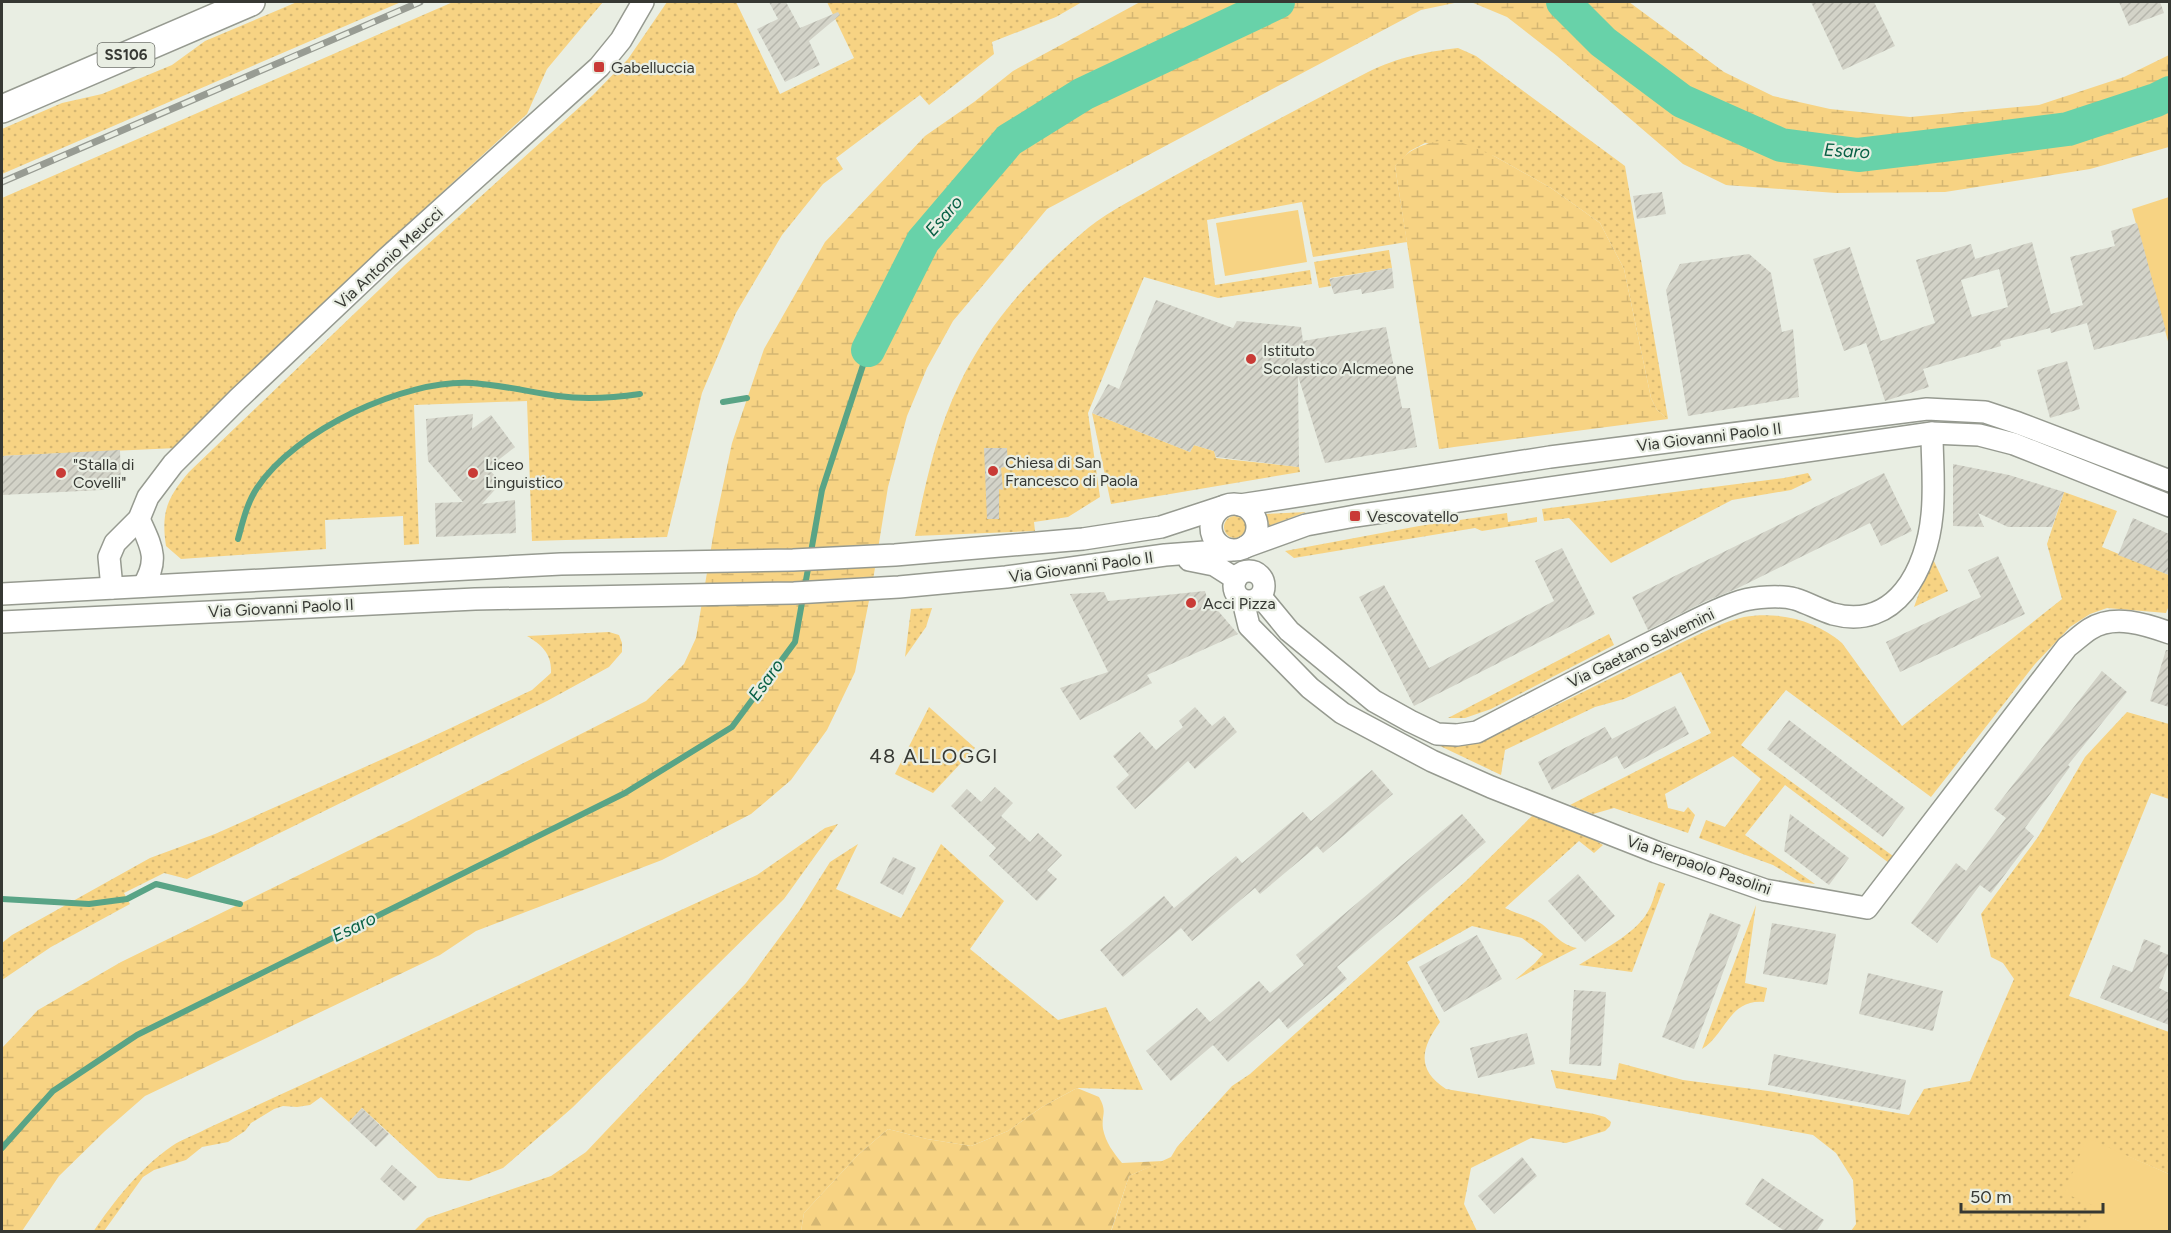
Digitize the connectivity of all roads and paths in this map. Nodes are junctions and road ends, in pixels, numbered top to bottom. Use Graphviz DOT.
graph roads {
  1 [pos="251,2"];
  2 [pos="644,2"];
  3 [pos="2,109"];
  4 [pos="1932,433"];
  5 [pos="2169,481"];
  6 [pos="1231,506"];
  7 [pos="2169,506"];
  8 [pos="139,519"];
  9 [pos="1306,525"];
  10 [pos="1238,549"];
  11 [pos="1165,555"];
  12 [pos="1245,575"];
  13 [pos="127,587"];
  14 [pos="2,594"];
  15 [pos="1252,599"];
  16 [pos="124,616"];
  17 [pos="2,622"];
  18 [pos="2169,633"];
  1 -- 3 [label="main road, SS106"];
  2 -- 8 [label="street, Via Antonio Meucci"];
  4 -- 7 [label="street, Via Giovanni Paolo II"];
  4 -- 9 [label="street, Via Giovanni Paolo II"];
  4 -- 15 [label="street, Via Gaetano Salvemini"];
  5 -- 6 [label="street, Via Giovanni Paolo II"];
  6 -- 10 [label="street"];
  6 -- 10 [label="street"];
  6 -- 13 [label="street, Via Giovanni Paolo II"];
  8 -- 13 [label="street, Via Antonio Meucci"];
  8 -- 13 [label="street"];
  9 -- 10 [label="street, Via Giovanni Paolo II"];
  9 -- 12 [label="street"];
  10 -- 11 [label="street, Via Giovanni Paolo II"];
  11 -- 12 [label="street"];
  11 -- 16 [label="street, Via Giovanni Paolo II"];
  12 -- 15 [label="street"];
  12 -- 15 [label="street"];
  13 -- 14 [label="street, Via Giovanni Paolo II"];
  13 -- 16 [label="street"];
  15 -- 18 [label="street, Via Pierpaolo Pasolini"];
  16 -- 17 [label="street, Via Giovanni Paolo II"];
}
